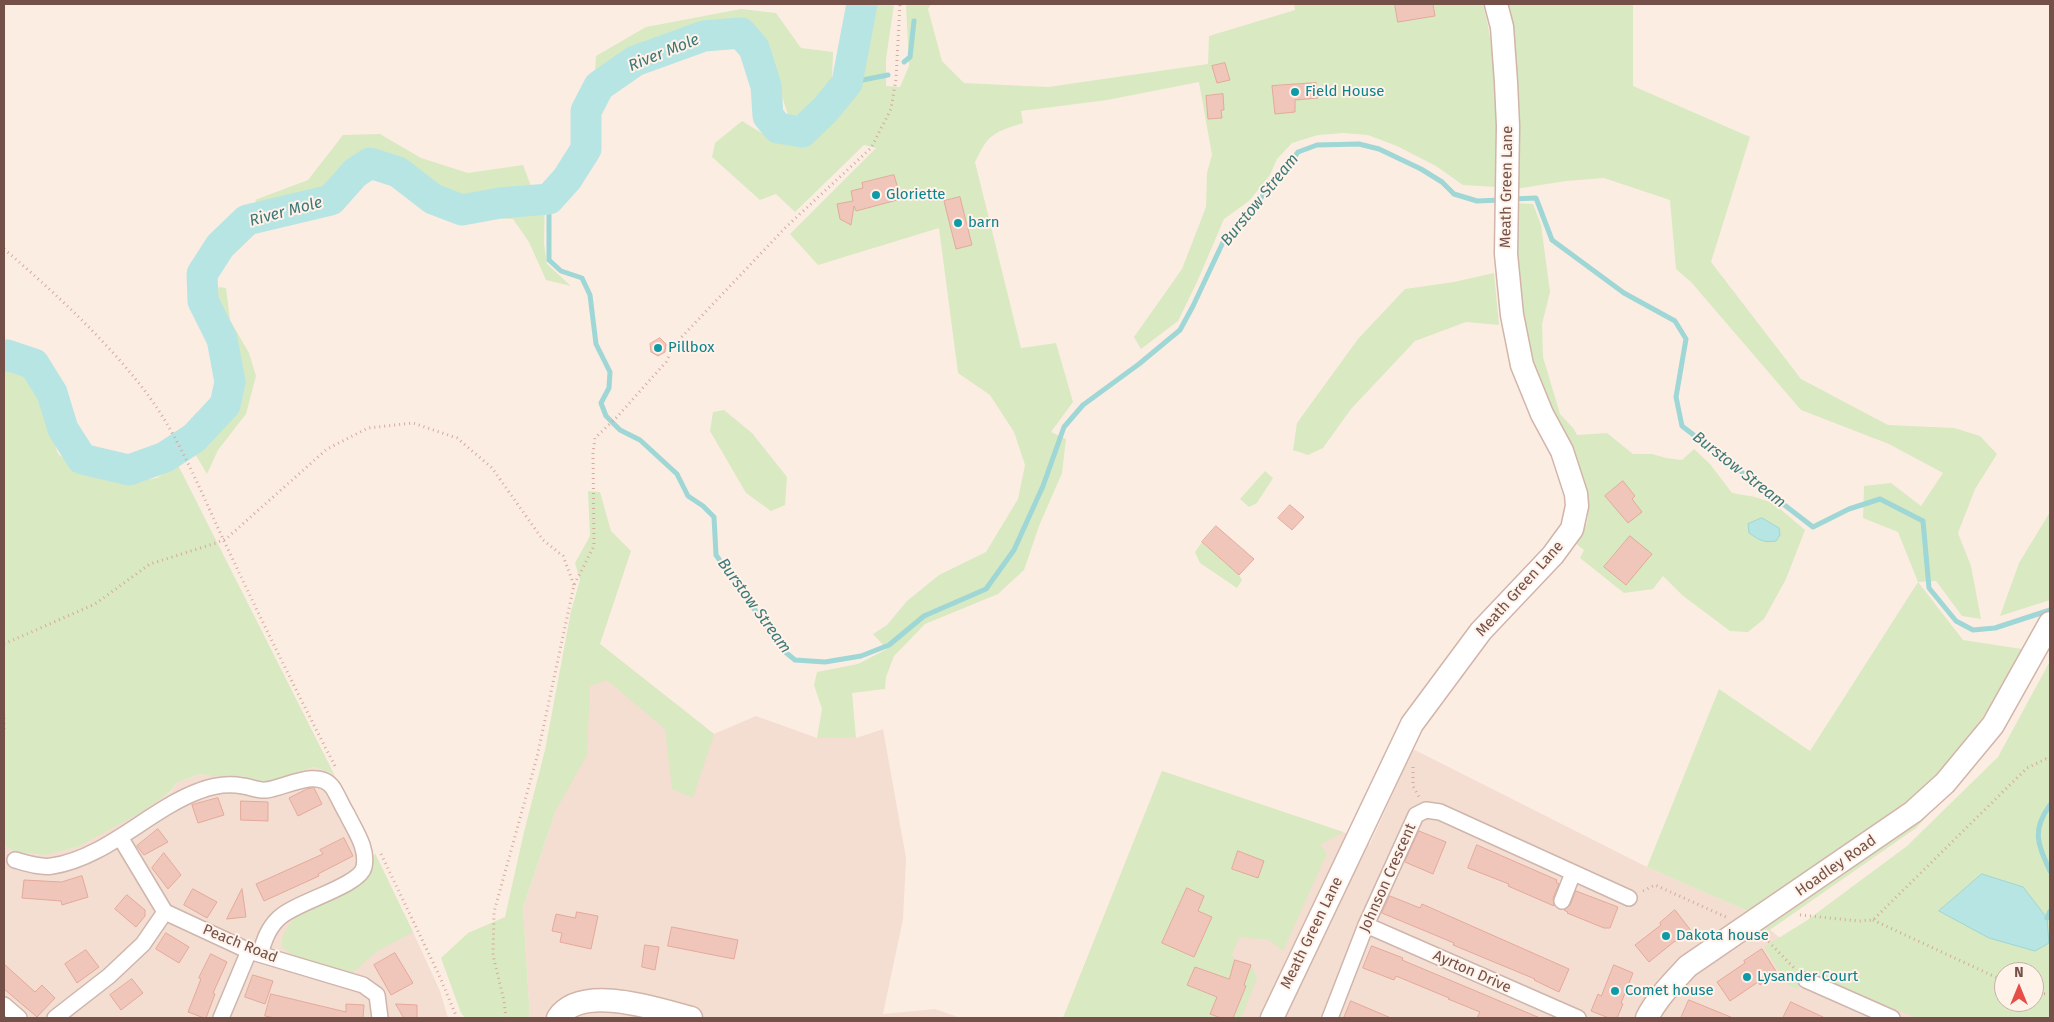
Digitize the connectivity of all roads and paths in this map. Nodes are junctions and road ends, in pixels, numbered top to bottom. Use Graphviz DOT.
graph roads {
  1 [pos="900,4"];
  2 [pos="1496,4"];
  3 [pos="4,249"];
  4 [pos="224,540"];
  5 [pos="574,585"];
  6 [pos="2050,623"];
  7 [pos="4,644"];
  8 [pos="4,718"];
  9 [pos="4,733"];
  10 [pos="1396,756"];
  11 [pos="2050,760"];
  12 [pos="337,769"];
  13 [pos="1426,810"];
  14 [pos="120,837"];
  15 [pos="376,845"];
  16 [pos="15,860"];
  17 [pos="1574,873"];
  18 [pos="1629,898"];
  19 [pos="1562,901"];
  20 [pos="164,912"];
  21 [pos="1800,915"];
  22 [pos="1728,919"];
  23 [pos="1873,920"];
  24 [pos="1366,925"];
  25 [pos="1765,938"];
  26 [pos="254,953"];
  27 [pos="1994,976"];
  28 [pos="1806,980"];
  29 [pos="4,1005"];
  30 [pos="19,1018"];
  31 [pos="55,1018"];
  32 [pos="221,1018"];
  33 [pos="380,1018"];
  34 [pos="457,1018"];
  35 [pos="506,1018"];
  36 [pos="558,1018"];
  37 [pos="691,1018"];
  38 [pos="1272,1018"];
  39 [pos="1330,1018"];
  40 [pos="1578,1018"];
  41 [pos="1647,1018"];
  42 [pos="1892,1018"];
  1 -- 5 [label="path"];
  2 -- 10 [label="street, Meath Green Lane"];
  3 -- 4 [label="path"];
  4 -- 5 [label="path"];
  4 -- 7 [label="path"];
  4 -- 12 [label="path"];
  5 -- 35 [label="path"];
  6 -- 41 [label="street, Hoadley Road"];
  8 -- 9 [label="path"];
  10 -- 13 [label="path"];
  10 -- 38 [label="street, Meath Green Lane"];
  11 -- 23 [label="path"];
  13 -- 17 [label="street, Johnson Crescent"];
  13 -- 24 [label="street, Johnson Crescent"];
  14 -- 16 [label="street"];
  14 -- 20 [label="street"];
  14 -- 26 [label="street"];
  15 -- 34 [label="path"];
  17 -- 18 [label="street, Johnson Crescent"];
  17 -- 19 [label="street"];
  18 -- 22 [label="path"];
  20 -- 26 [label="street, Peach Road"];
  20 -- 31 [label="street"];
  21 -- 23 [label="path"];
  23 -- 27 [label="path"];
  24 -- 39 [label="street, Johnson Crescent"];
  24 -- 40 [label="street, Ayrton Drive"];
  25 -- 28 [label="path"];
  26 -- 32 [label="street"];
  26 -- 33 [label="street, Peach Road"];
  28 -- 42 [label="street"];
  29 -- 30 [label="street"];
  36 -- 37 [label="street"];
}
